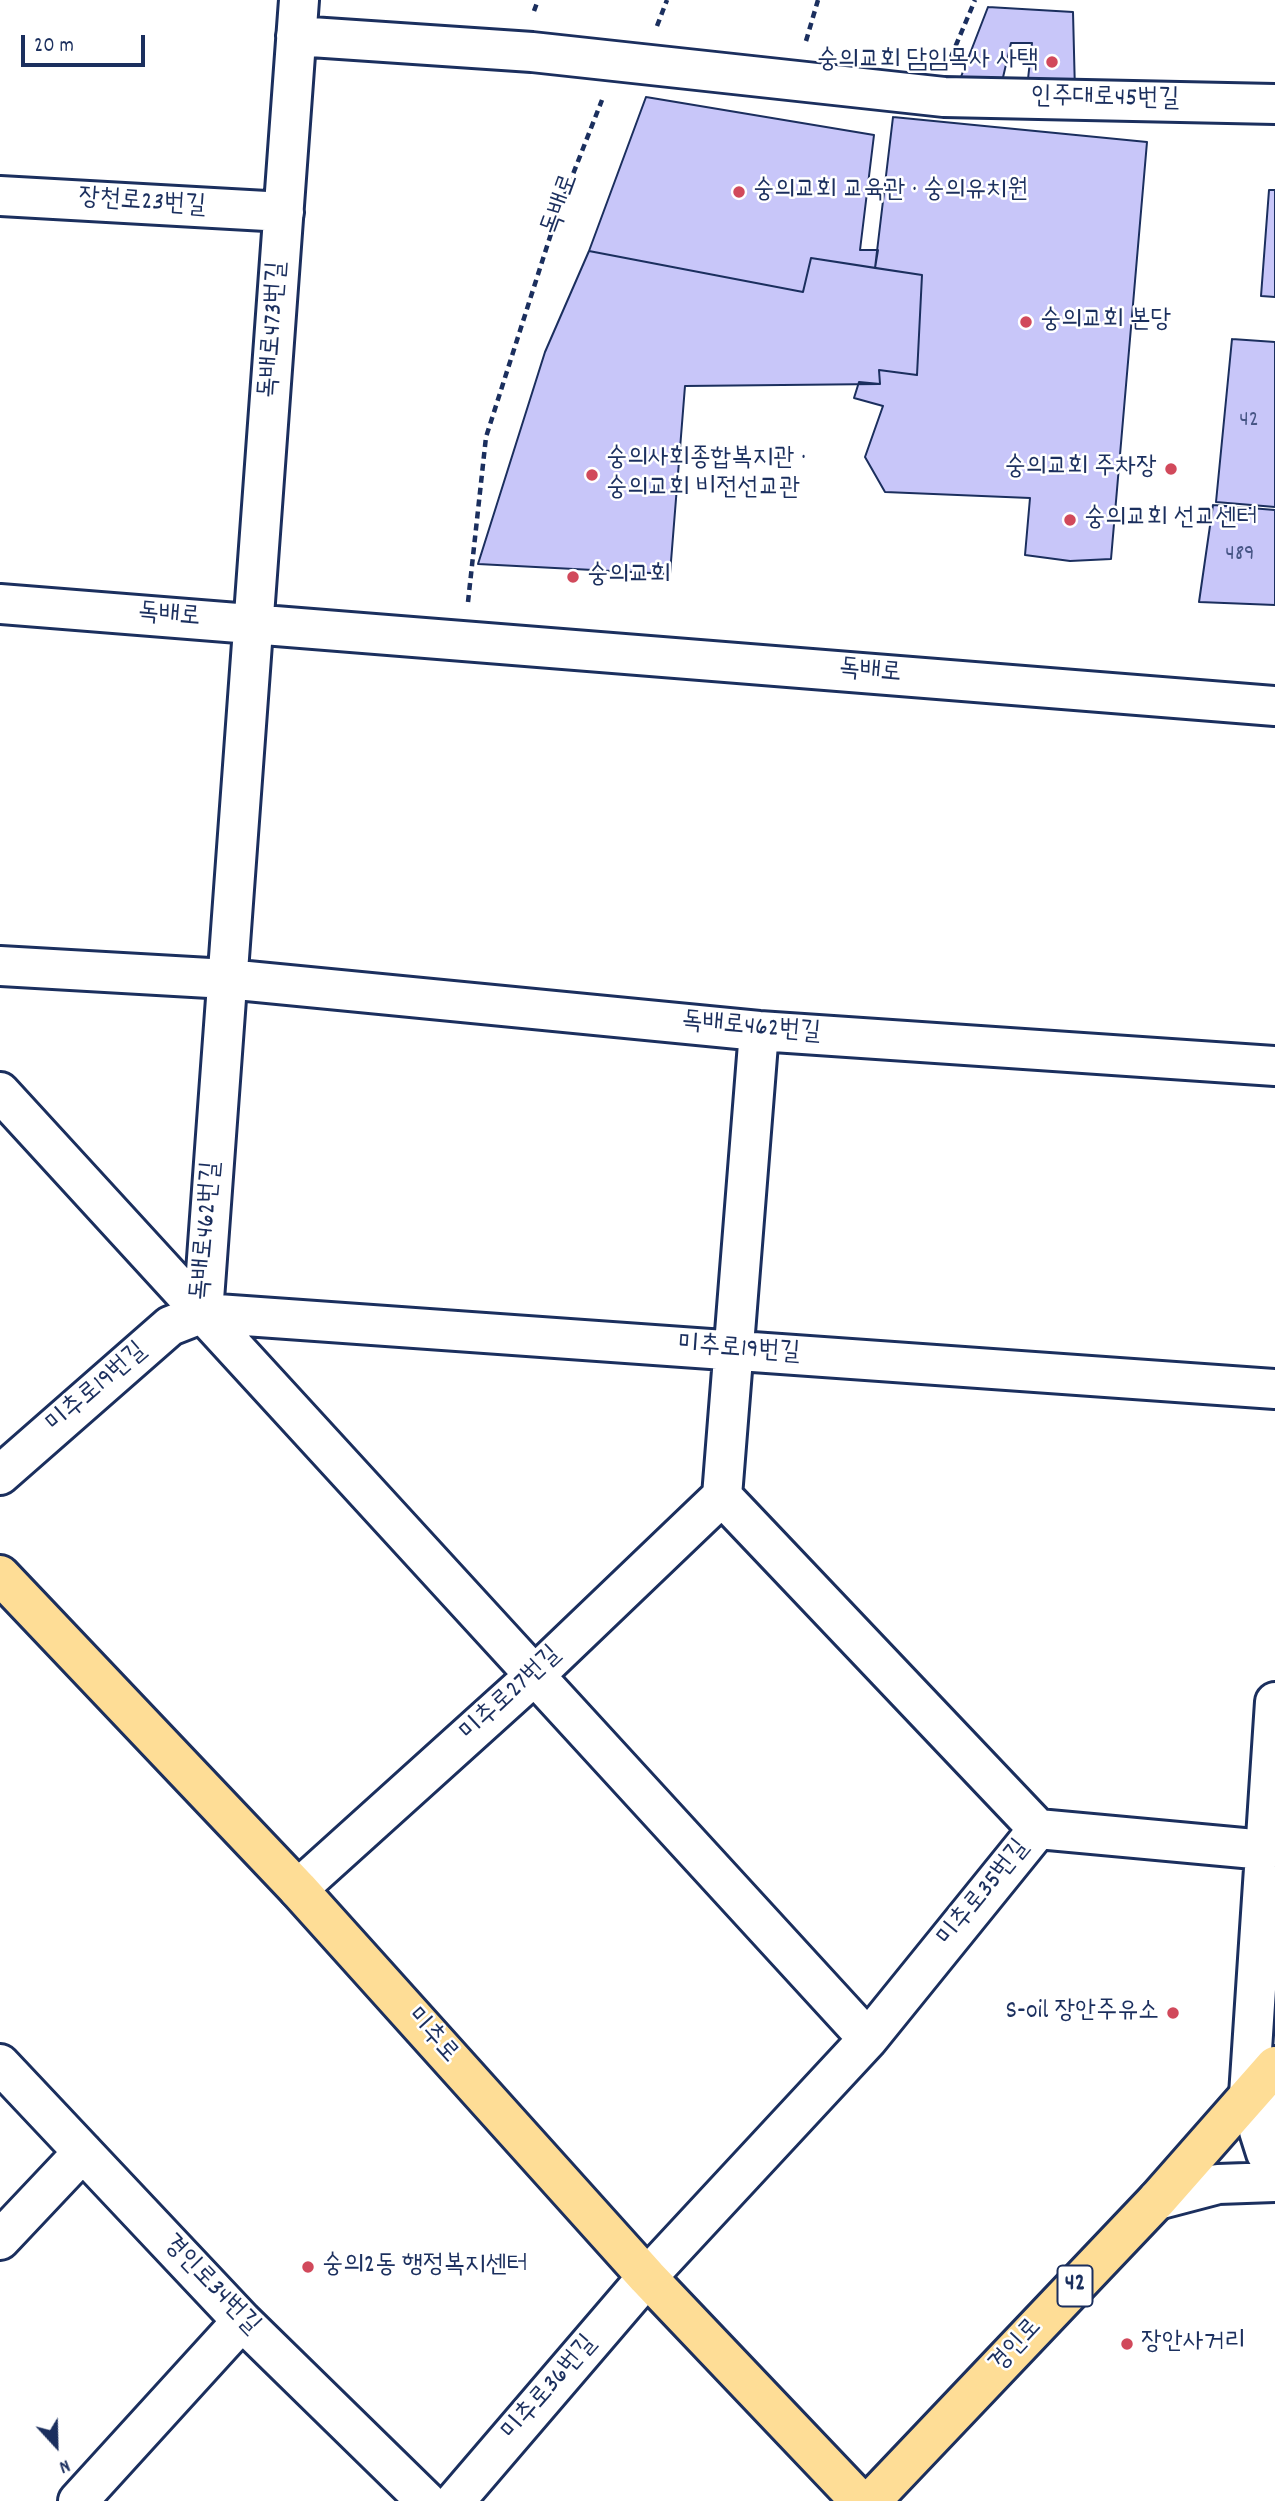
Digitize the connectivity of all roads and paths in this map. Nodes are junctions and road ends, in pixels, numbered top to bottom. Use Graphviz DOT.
graph roads {
  1 [pos="975,0"];
  2 [pos="298,18"];
  3 [pos="617,60"];
  4 [pos="794,82"];
  5 [pos="934,96"];
  6 [pos="1275,104"];
  7 [pos="0,196"];
  8 [pos="284,212"];
  9 [pos="0,604"];
  10 [pos="253,624"];
  11 [pos="464,641"];
  12 [pos="1275,706"];
  13 [pos="0,966"];
  14 [pos="227,979"];
  15 [pos="759,1031"];
  16 [pos="1275,1066"];
  17 [pos="0,1092"];
  18 [pos="203,1313"];
  19 [pos="734,1351"];
  20 [pos="1275,1388"];
  21 [pos="0,1475"];
  22 [pos="722,1496"];
  23 [pos="0,1575"];
  24 [pos="535,1675"];
  25 [pos="1275,1702"];
  26 [pos="1038,1829"];
  27 [pos="1265,1850"];
  28 [pos="298,1889"];
  29 [pos="868,2039"];
  30 [pos="0,2064"];
  31 [pos="1263,2079"];
  32 [pos="83,2152"];
  33 [pos="1275,2167"];
  34 [pos="1275,2182"];
  35 [pos="1157,2200"];
  36 [pos="0,2241"];
  37 [pos="648,2277"];
  38 [pos="242,2321"];
  39 [pos="78,2501"];
  40 [pos="426,2501"];
  41 [pos="455,2501"];
  42 [pos="860,2501"];
  43 [pos="871,2501"];
  1 -- 5 [label="path"];
  2 -- 3 [label="street, 독배로473번길"];
  2 -- 8 [label="street, 독배로473번길"];
  3 -- 4 [label="street, 독배로473번길"];
  3 -- 11 [label="path, 독배로"];
  4 -- 5 [label="street, 인주대로45번길"];
  5 -- 6 [label="street, 인주대로45번길"];
  7 -- 8 [label="street, 장천로23번길"];
  8 -- 10 [label="street, 독배로473번길"];
  9 -- 10 [label="street, 독배로"];
  10 -- 11 [label="street, 독배로"];
  10 -- 14 [label="street, 독배로473번길"];
  11 -- 12 [label="street, 독배로"];
  13 -- 14 [label="street, 독배로462번길"];
  14 -- 15 [label="street, 독배로462번길"];
  14 -- 18 [label="street, 독배로462번길"];
  15 -- 16 [label="street, 독배로462번길"];
  15 -- 19 [label="street"];
  17 -- 18 [label="street, 독배로462번길"];
  18 -- 19 [label="street, 미추로19번길"];
  18 -- 21 [label="street, 미추로19번길"];
  18 -- 24 [label="street"];
  19 -- 20 [label="street, 미추로19번길"];
  19 -- 22 [label="street"];
  22 -- 24 [label="street, 미추로27번길"];
  22 -- 26 [label="street"];
  23 -- 28 [label="main road, 미추로"];
  24 -- 28 [label="street, 미추로27번길"];
  24 -- 29 [label="street"];
  25 -- 27 [label="street"];
  26 -- 27 [label="street, 미추로35번길"];
  26 -- 29 [label="street, 미추로35번길"];
  27 -- 31 [label="street"];
  28 -- 37 [label="main road, 미추로"];
  29 -- 37 [label="street, 미추로35번길"];
  30 -- 32 [label="street, 경인로34번길"];
  31 -- 33 [label="street"];
  31 -- 35 [label="main road, 경인로 / 42"];
  32 -- 36 [label="street"];
  32 -- 38 [label="street, 경인로34번길"];
  34 -- 35 [label="street"];
  35 -- 43 [label="main road, 경인로 / 42"];
  37 -- 41 [label="street, 미추로36번길"];
  37 -- 42 [label="main road, 미추로"];
  38 -- 39 [label="street"];
  38 -- 40 [label="street, 경인로34번길"];
}
